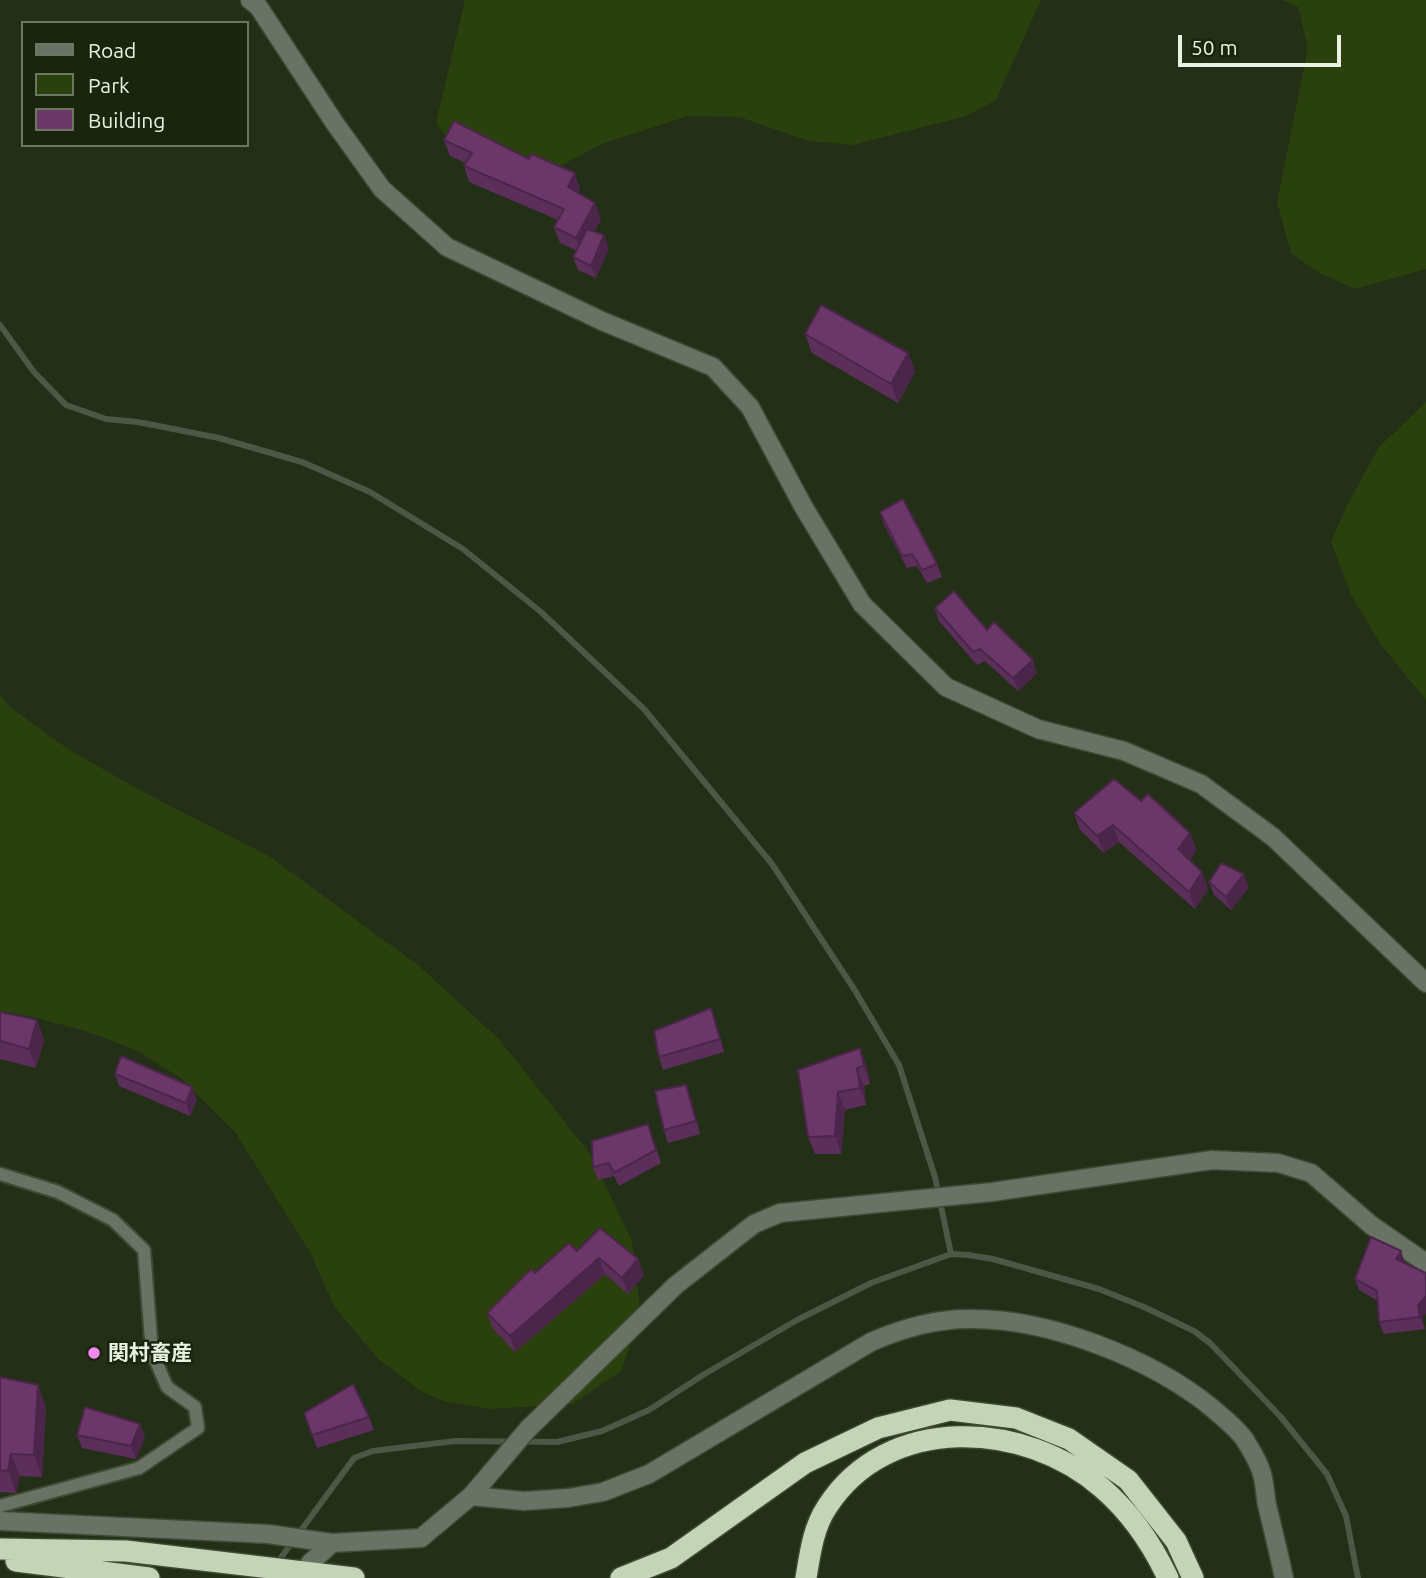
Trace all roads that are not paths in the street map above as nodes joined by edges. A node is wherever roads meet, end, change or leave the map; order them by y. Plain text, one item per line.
1 (250, 0) edge
2 (1426, 983) edge
3 (0, 1174) edge
4 (1426, 1263) edge
5 (471, 1496) junction
6 (0, 1506) edge
7 (0, 1521) edge
8 (332, 1543) junction
9 (0, 1549) edge
10 (0, 1559) edge
11 (310, 1563) dead end
12 (149, 1578) edge
13 (354, 1578) edge
14 (621, 1578) edge
15 (806, 1578) edge
16 (1168, 1578) edge
17 (1194, 1578) edge
18 (1284, 1578) edge

1 - 2 street
3 - 6 lane
4 - 5 street
5 - 8 street
5 - 18 street
7 - 8 street
8 - 11 street
9 - 13 highway
10 - 12 highway
14 - 17 highway
15 - 16 highway

